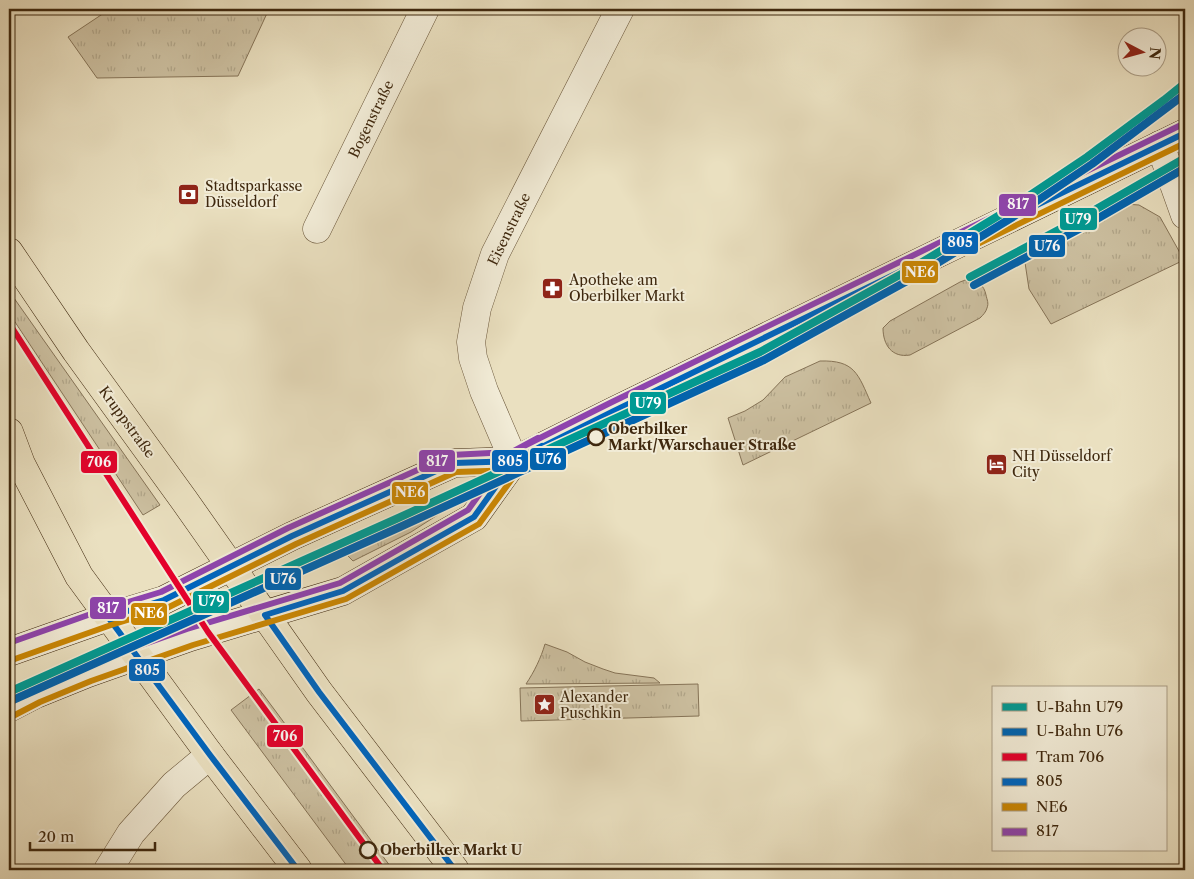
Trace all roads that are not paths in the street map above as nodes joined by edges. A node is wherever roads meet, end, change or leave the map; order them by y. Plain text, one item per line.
1 (425, 9) edge
2 (620, 9) edge
3 (1185, 134) edge
4 (1160, 145) junction
5 (1185, 216) edge
6 (317, 229) dead end
7 (9, 252) edge
8 (9, 432) edge
9 (514, 460) junction
10 (231, 566) junction
11 (265, 615) junction
12 (114, 626) junction
13 (9, 652) edge
14 (137, 656) junction
15 (9, 708) edge
16 (210, 755) junction
17 (108, 870) edge
18 (298, 870) edge
19 (455, 870) edge

1 - 6 main road, Bogenstraße
2 - 9 main road, Eisenstraße
3 - 4 main road
4 - 5 main road
4 - 9 main road
7 - 10 main road, Kruppstraße
8 - 12 main road
9 - 10 main road
9 - 11 main road
10 - 11 main road, Kruppstraße
10 - 12 main road
11 - 14 main road
11 - 19 main road, Kruppstraße
12 - 13 main road
12 - 14 main road
14 - 15 main road
14 - 16 main road
16 - 17 main road
16 - 18 main road

